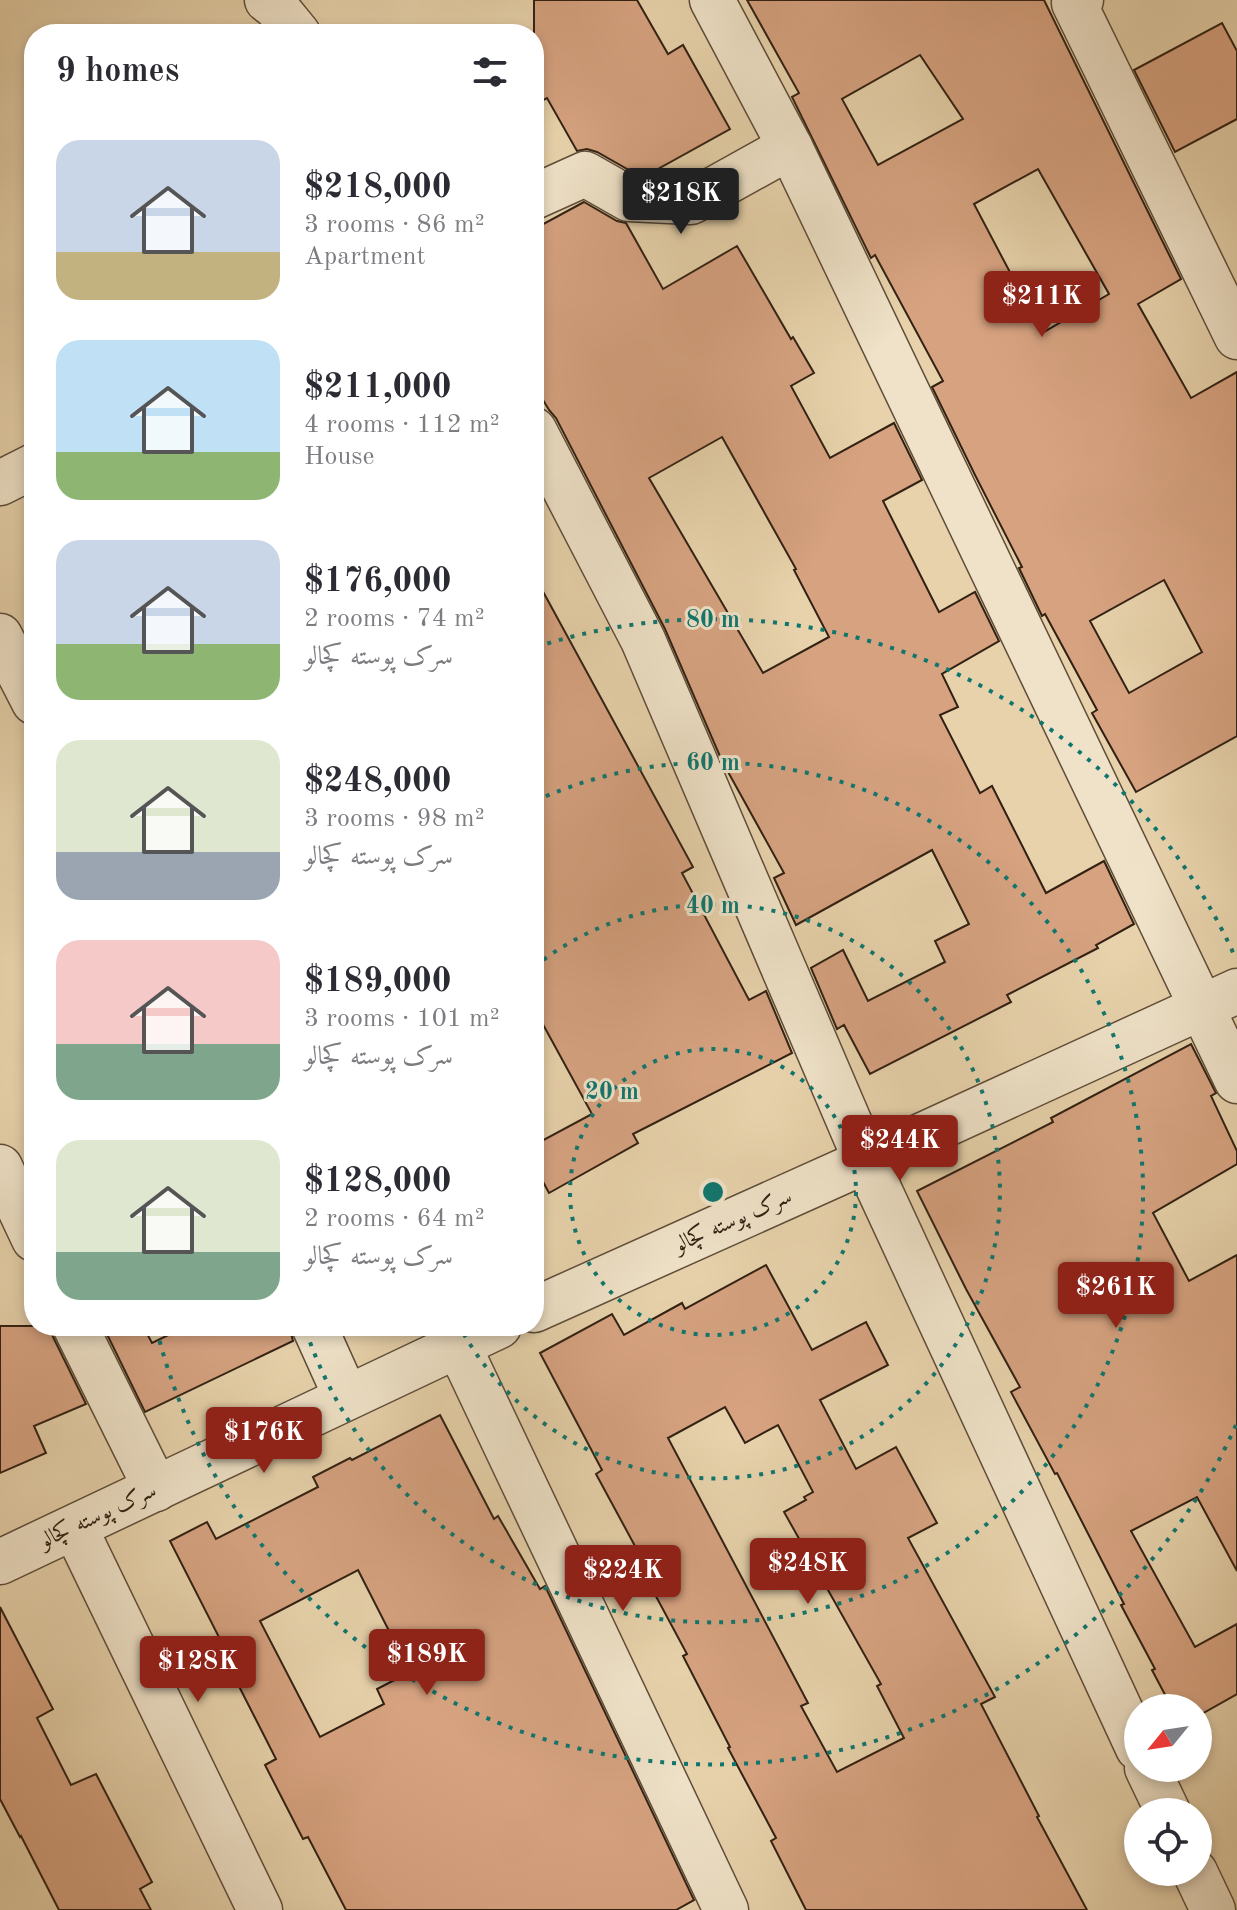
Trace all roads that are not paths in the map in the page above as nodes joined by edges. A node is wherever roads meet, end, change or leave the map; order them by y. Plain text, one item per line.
1 (267, 0) edge
2 (712, 0) edge
3 (1081, 0) edge
4 (290, 24) edge
5 (790, 147) junction
6 (544, 192) edge
7 (1237, 337) edge
8 (544, 449) edge
9 (24, 471) edge
10 (0, 483) edge
11 (0, 636) edge
12 (24, 683) edge
13 (1220, 1000) edge
14 (1237, 1081) edge
15 (866, 1161) junction
16 (0, 1167) edge
17 (24, 1218) edge
18 (544, 1306) edge
19 (80, 1336) edge
20 (319, 1336) edge
21 (477, 1336) edge
22 (458, 1345) junction
23 (346, 1397) junction
24 (156, 1489) junction
25 (75, 1528) junction
26 (0, 1562) edge
27 (1124, 1718) edge
28 (1202, 1886) edge
29 (260, 1910) edge
30 (726, 1910) edge
31 (1213, 1910) edge

1 - 4 street
2 - 5 street
3 - 7 street
5 - 6 street
5 - 13 street
8 - 15 street
9 - 10 street
11 - 12 street
13 - 14 street
13 - 15 street, سرک پوسته کچالو
15 - 18 street, سرک پوسته کچالو
15 - 27 street
16 - 17 street
19 - 24 street
20 - 23 street
21 - 22 street, سرک پوسته کچالو
22 - 23 street, سرک پوسته کچالو
22 - 30 street
23 - 24 street, سرک پوسته کچالو
24 - 25 street, سرک پوسته کچالو
25 - 26 street, سرک پوسته کچالو
25 - 29 street
28 - 31 street

